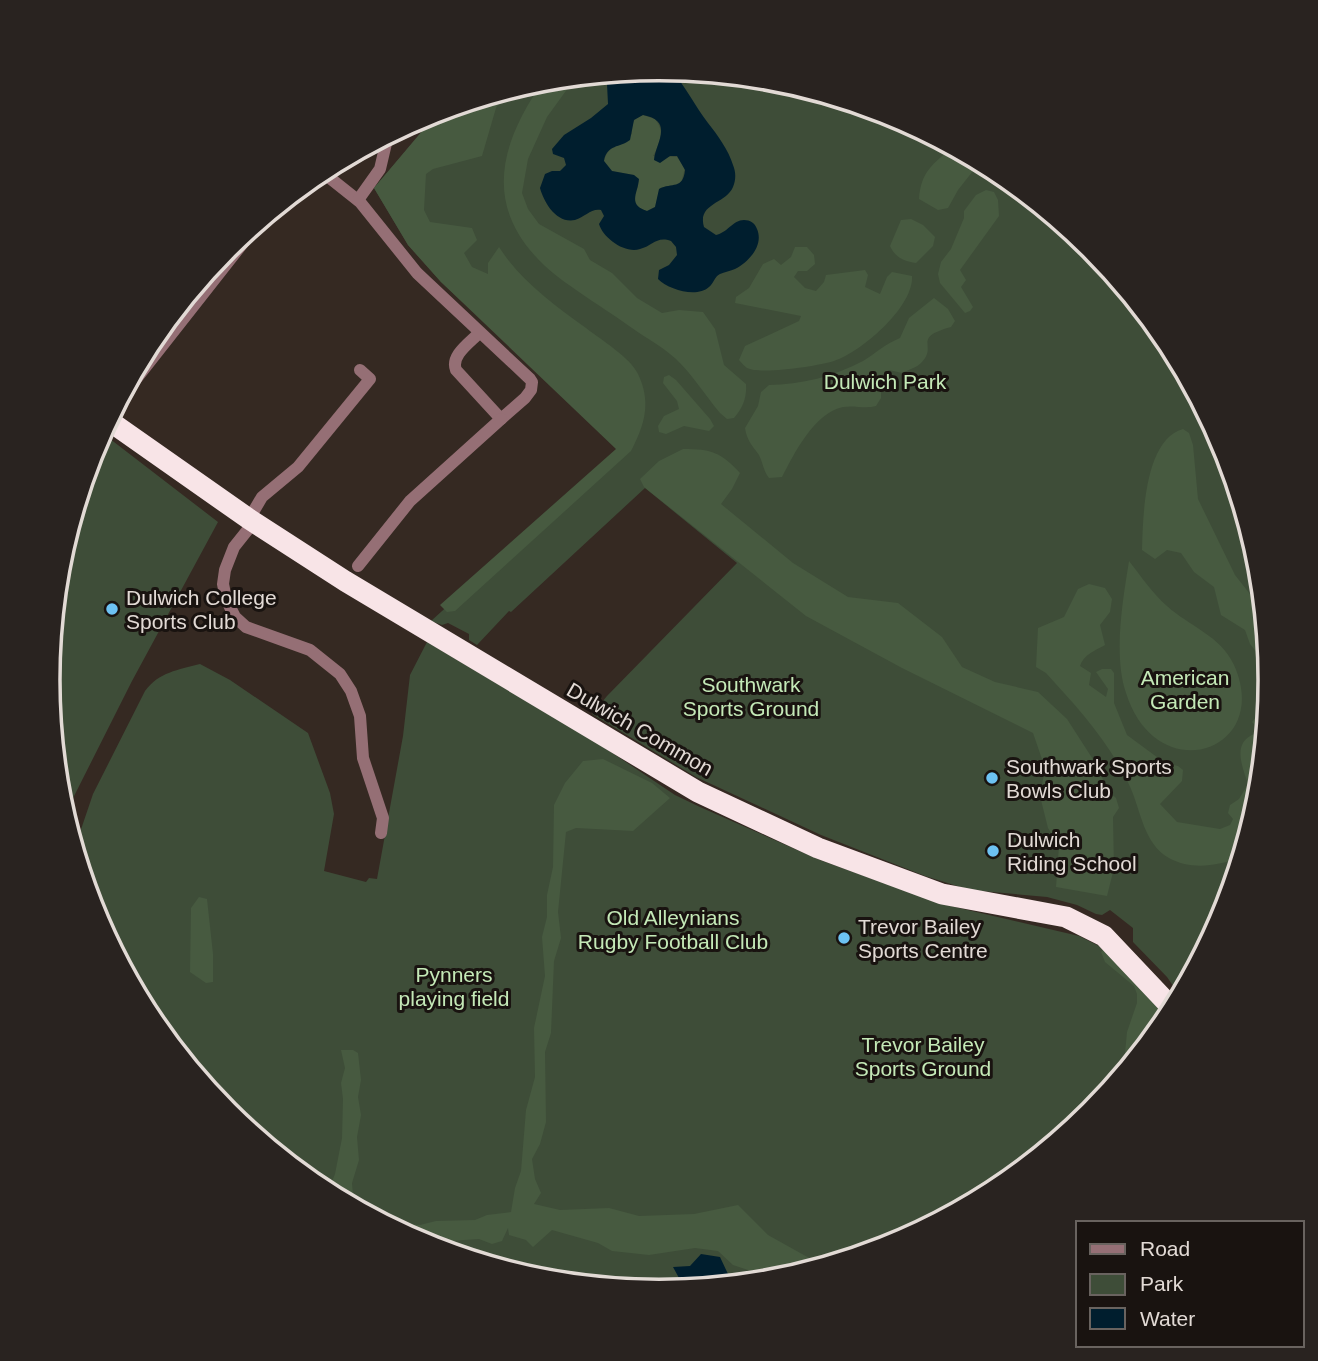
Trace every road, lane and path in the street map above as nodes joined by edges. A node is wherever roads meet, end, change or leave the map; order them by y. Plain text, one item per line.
1 (385, 148) edge
2 (331, 179) edge
3 (358, 200) junction
4 (218, 275) edge
5 (480, 332) junction
6 (163, 344) edge
7 (360, 370) dead end
8 (501, 419) junction
9 (116, 426) edge
10 (252, 520) junction
11 (358, 566) dead end
12 (381, 833) dead end
13 (1165, 1001) edge

1 - 3 street
2 - 3 street
3 - 5 street
4 - 6 street
5 - 8 street
5 - 8 street
7 - 10 street
8 - 11 street
9 - 10 highway, Dulwich Common
10 - 12 street
10 - 13 highway, Dulwich Common

